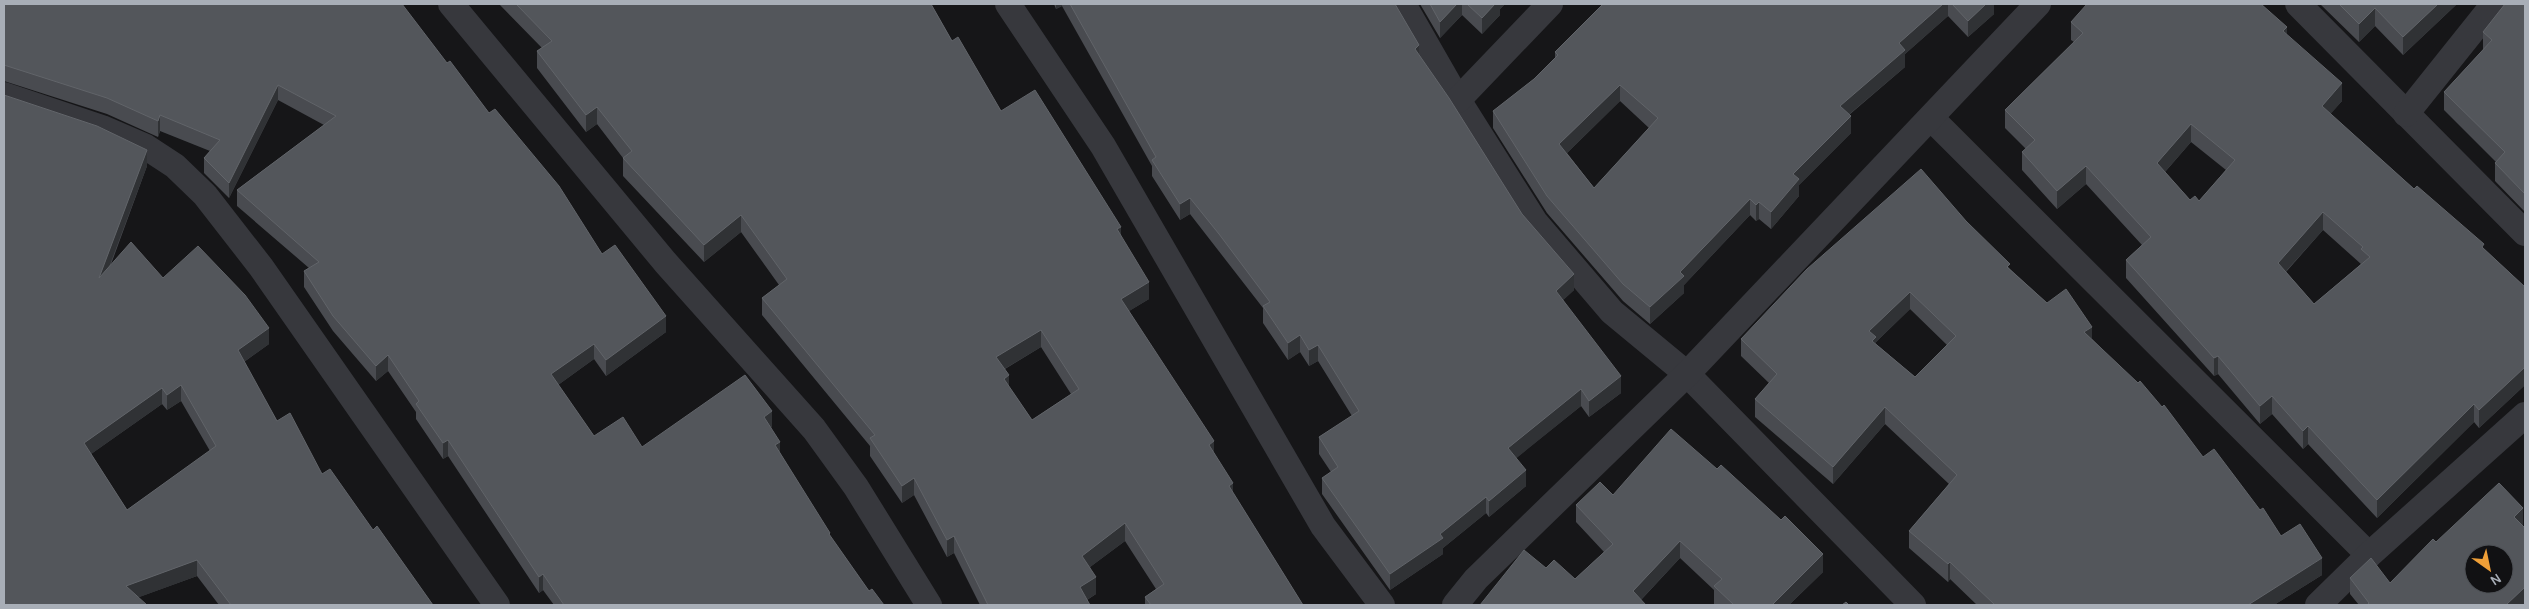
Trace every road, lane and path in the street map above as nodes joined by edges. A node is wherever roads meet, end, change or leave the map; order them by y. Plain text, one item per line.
1 (451, 4) edge
2 (1008, 4) edge
3 (1403, 4) edge
4 (1550, 4) edge
5 (2038, 4) edge
6 (2298, 4) edge
7 (2494, 4) edge
8 (4, 95) edge
9 (1458, 100) junction
10 (2406, 114) junction
11 (1931, 118) junction
12 (2525, 233) edge
13 (1687, 374) junction
14 (2525, 415) edge
15 (2369, 555) junction
16 (497, 605) edge
17 (928, 605) edge
18 (1382, 605) edge
19 (1455, 605) edge
20 (1913, 605) edge
21 (2318, 605) edge

1 - 17 street
2 - 18 street
3 - 9 street
4 - 9 street
5 - 11 street
6 - 10 street
7 - 10 street
8 - 16 street
9 - 13 street
10 - 12 street
11 - 13 street
11 - 15 street
13 - 19 street
13 - 20 street
14 - 15 street
15 - 21 street

